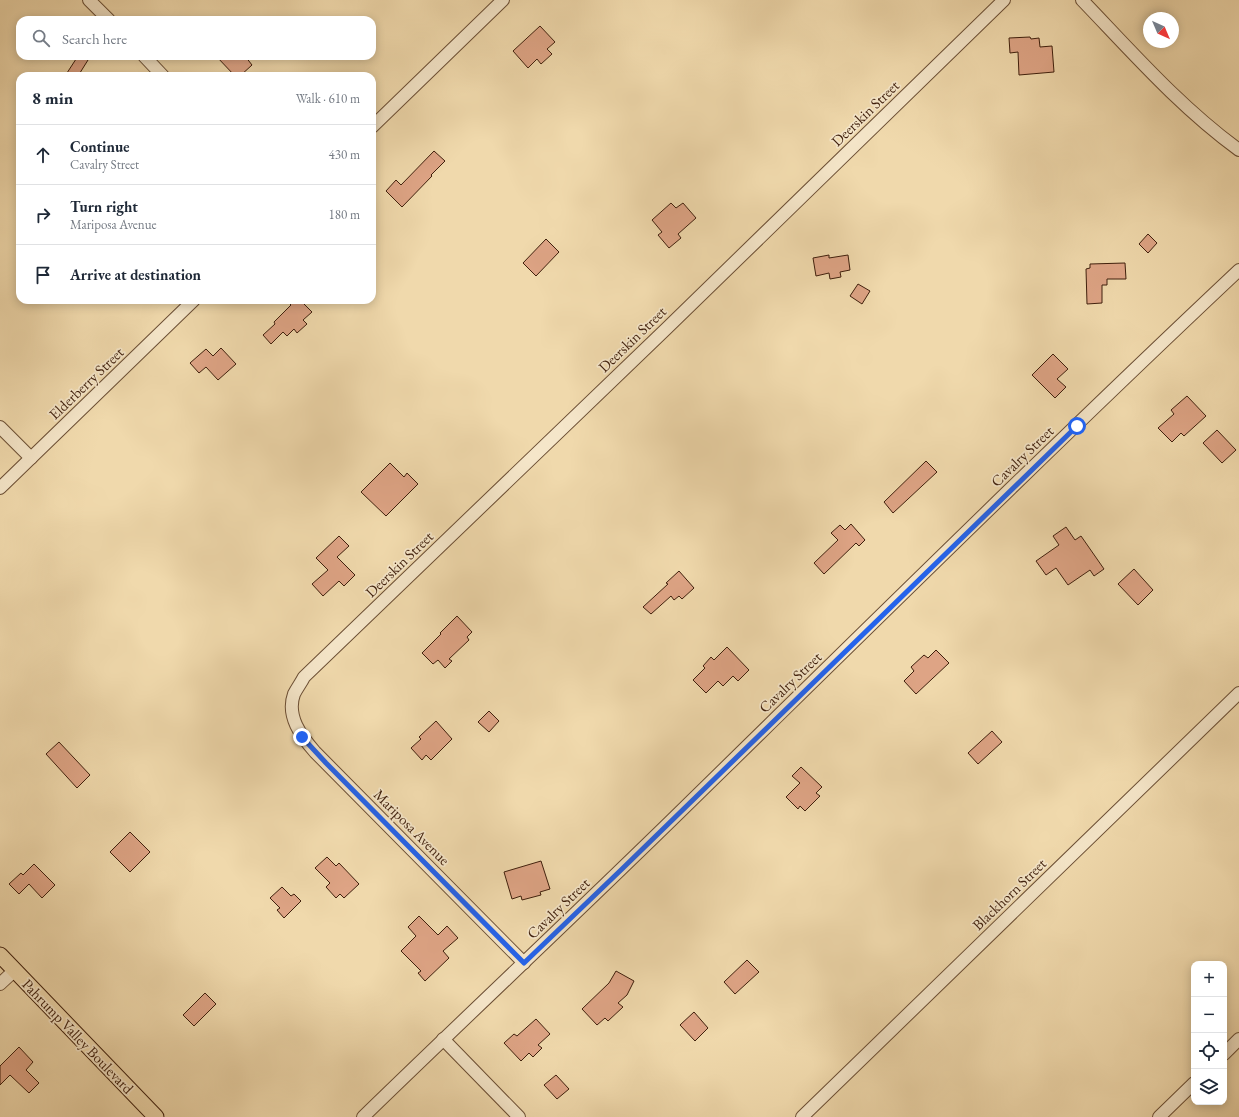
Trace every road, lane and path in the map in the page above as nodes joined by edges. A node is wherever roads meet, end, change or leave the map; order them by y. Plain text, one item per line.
1 (89, 0) edge
2 (503, 0) edge
3 (1004, 0) edge
4 (1082, 0) edge
5 (105, 16) edge
6 (148, 60) edge
7 (159, 72) edge
8 (376, 123) edge
9 (1239, 150) edge
10 (1239, 270) edge
11 (190, 304) edge
12 (0, 427) edge
13 (31, 458) junction
14 (0, 488) edge
15 (1239, 694) edge
16 (292, 706) joint
17 (0, 955) edge
18 (524, 963) junction
19 (15, 970) junction
20 (0, 984) edge
21 (443, 1039) junction
22 (1239, 1039) edge
23 (1227, 1051) edge
24 (1191, 1086) edge
25 (156, 1117) edge
26 (364, 1117) edge
27 (519, 1117) edge
28 (802, 1117) edge
29 (1159, 1117) edge

1 - 5 street
2 - 8 street
3 - 16 street, Deerskin Street
4 - 9 street
6 - 7 street
10 - 18 street, Cavalry Street
11 - 13 street, Elderberry Street
12 - 13 street
13 - 14 street, Elderberry Street
15 - 28 street, Blackhorn Street
16 - 18 street, Mariposa Avenue
17 - 19 main road, Pahrump Valley Boulevard
18 - 21 street, Cavalry Street
19 - 20 street
19 - 25 main road, Pahrump Valley Boulevard
21 - 26 street, Cavalry Street
21 - 27 street
22 - 23 street
24 - 29 street

